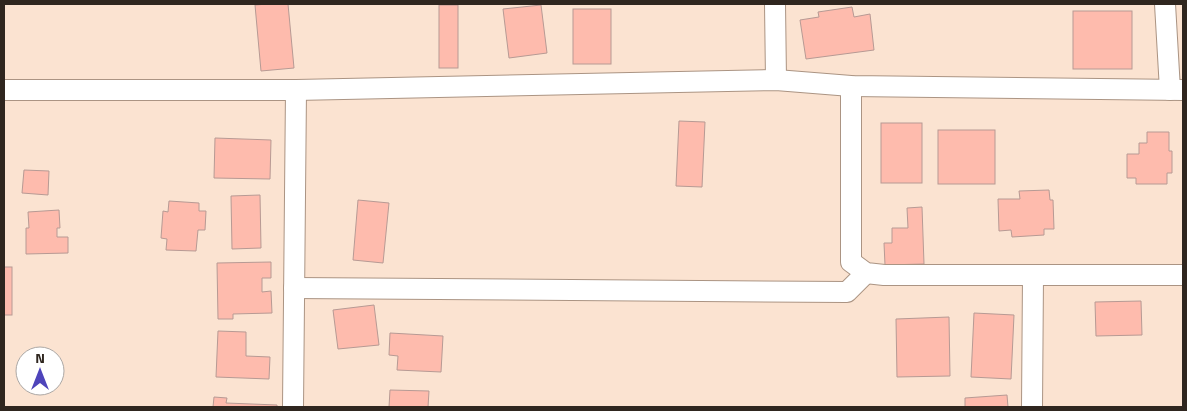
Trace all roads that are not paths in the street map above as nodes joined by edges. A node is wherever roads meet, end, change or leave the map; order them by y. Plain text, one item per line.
1 (775, 4) edge
2 (1165, 4) edge
3 (776, 80) junction
4 (851, 86) junction
5 (4, 90) edge
6 (296, 90) junction
7 (1177, 90) edge
8 (866, 273) junction
9 (1183, 275) edge
10 (1034, 276) junction
11 (294, 288) junction
12 (294, 407) edge
13 (1032, 407) edge

1 - 3 street
2 - 7 street
3 - 4 street
3 - 6 street
4 - 7 street
4 - 8 street
5 - 6 street
6 - 11 street
8 - 10 street
8 - 11 street
9 - 10 street
10 - 13 street
11 - 12 street

